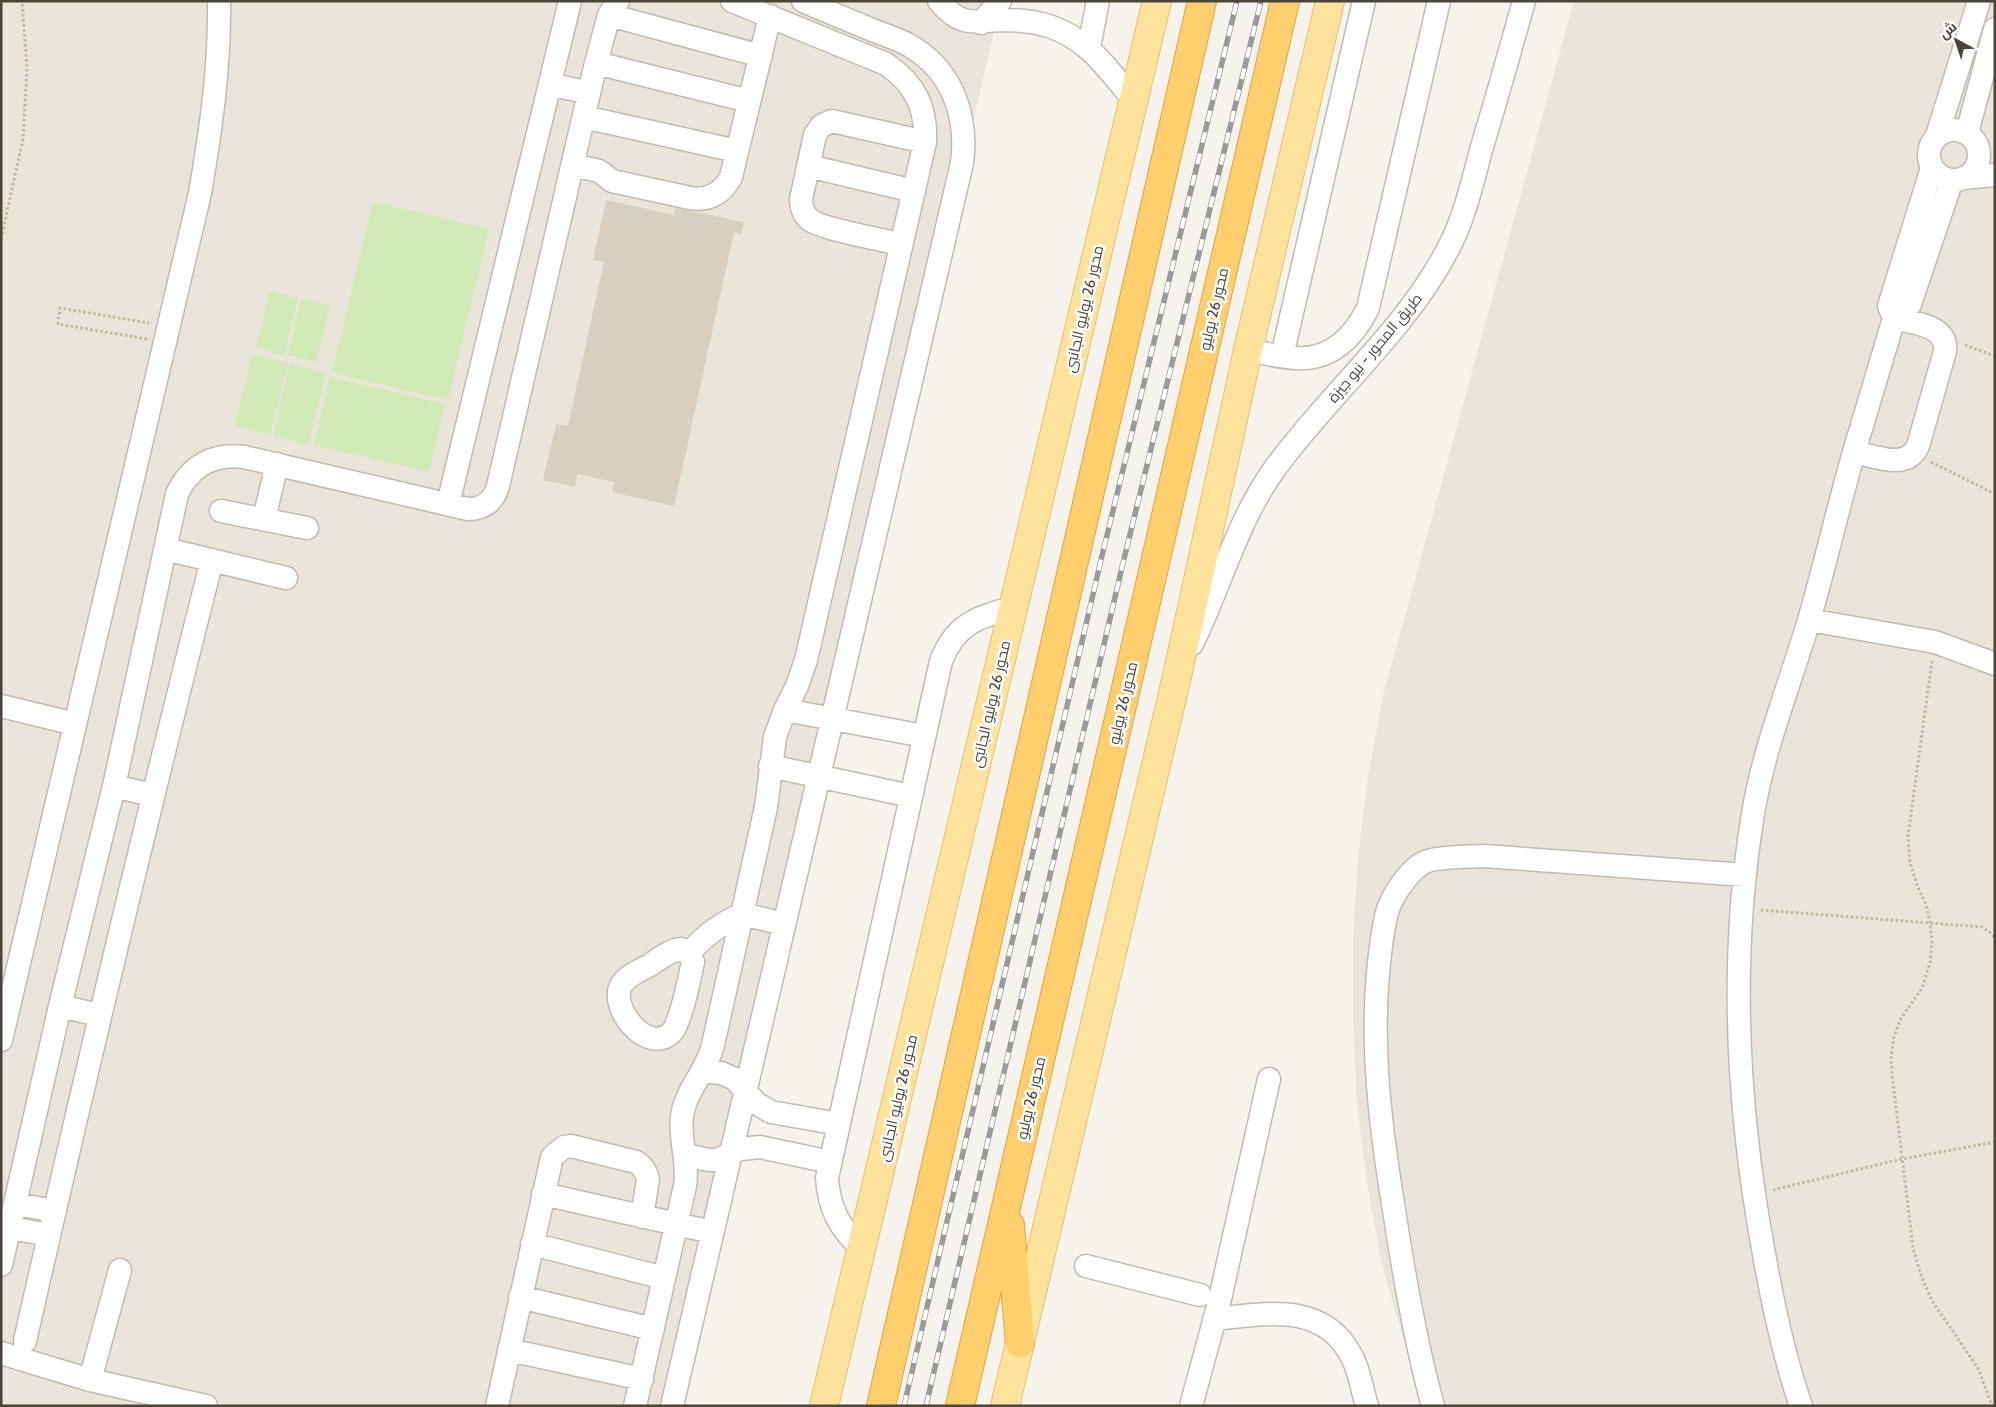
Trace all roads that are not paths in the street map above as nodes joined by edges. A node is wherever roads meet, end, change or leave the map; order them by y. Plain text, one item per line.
1 (219, 1) edge
2 (570, 1) edge
3 (732, 1) edge
4 (803, 1) edge
5 (1000, 1) edge
6 (1098, 1) edge
7 (1157, 1) edge
8 (1202, 1) edge
9 (1330, 1) edge
10 (1364, 1) edge
11 (1439, 1) edge
12 (1524, 1) edge
13 (1979, 1) edge
14 (1283, 3) edge
15 (943, 4) edge
16 (614, 8) edge
17 (770, 16) junction
18 (981, 23) junction
19 (1995, 29) edge
20 (1089, 47) junction
21 (760, 56) junction
22 (596, 63) junction
23 (550, 84) junction
24 (589, 93) junction
25 (1134, 100) junction
26 (749, 101) junction
27 (584, 117) junction
28 (1937, 136) junction
29 (1970, 136) junction
30 (925, 142) junction
31 (1995, 150) edge
32 (737, 151) junction
33 (808, 166) junction
34 (1932, 168) junction
35 (571, 173) junction
36 (1995, 174) edge
37 (1957, 179) junction
38 (914, 191) junction
39 (901, 244) junction
40 (1894, 318) junction
41 (1248, 350) junction
42 (1282, 356) junction
43 (1854, 452) junction
44 (277, 464) junction
45 (448, 504) junction
46 (221, 511) dead end
47 (264, 519) junction
48 (307, 528) dead end
49 (165, 549) junction
50 (212, 560) junction
51 (286, 578) dead end
52 (1014, 607) junction
53 (1809, 620) junction
54 (1995, 664) edge
55 (1178, 672) junction
56 (1, 706) edge
57 (785, 710) junction
58 (832, 719) junction
59 (76, 724) junction
60 (924, 736) junction
61 (770, 766) junction
62 (818, 776) junction
63 (114, 786) junction
64 (152, 795) junction
65 (911, 796) junction
66 (1745, 875) junction
67 (743, 914) junction
68 (784, 924) junction
69 (690, 953) dead end
70 (60, 1006) junction
71 (99, 1015) junction
72 (1, 1040) edge
73 (702, 1071) junction
74 (1269, 1079) dead end
75 (745, 1089) junction
76 (839, 1124) junction
77 (731, 1153) junction
78 (686, 1155) junction
79 (830, 1162) junction
80 (543, 1194) junction
81 (1008, 1200) junction
82 (15, 1204) junction
83 (54, 1211) junction
84 (642, 1217) junction
85 (677, 1225) junction
86 (10, 1228) junction
87 (712, 1232) junction
88 (49, 1234) junction
89 (532, 1244) junction
90 (862, 1248) junction
91 (1, 1265) edge
92 (1086, 1266) dead end
93 (120, 1270) dead end
94 (666, 1270) junction
95 (703, 1271) junction
96 (1200, 1294) dead end
97 (520, 1298) junction
98 (1214, 1319) junction
99 (653, 1329) junction
100 (25, 1341) dead end
101 (1020, 1343) junction
102 (509, 1350) junction
103 (1, 1353) edge
104 (642, 1379) junction
105 (90, 1380) junction
106 (501, 1405) edge
107 (206, 1406) edge
108 (635, 1406) edge
109 (672, 1406) edge
110 (824, 1406) edge
111 (881, 1406) edge
112 (960, 1406) edge
113 (1005, 1406) edge
114 (1191, 1406) edge
115 (1367, 1406) edge
116 (1433, 1406) edge
117 (1801, 1406) edge

1 - 59 street
2 - 23 street
3 - 17 street
4 - 58 street
5 - 18 street
6 - 20 street
7 - 25 main road, محور 26 يوليو الجانبى
8 - 111 highway
9 - 41 main road
10 - 42 street
11 - 42 street
12 - 55 street, طريق المحور - نيو جيزة
13 - 28 street
14 - 81 highway, محور 26 يوليو
15 - 18 street
16 - 21 street
16 - 22 street
17 - 21 street
17 - 30 street
18 - 20 street
19 - 29 street
20 - 25 street
21 - 26 street
22 - 24 street
22 - 26 street
23 - 24 street
23 - 45 street
24 - 27 street
25 - 52 main road, محور 26 يوليو الجانبى
26 - 32 street
27 - 32 street
27 - 35 street
28 - 29 street
28 - 34 street
29 - 31 street
29 - 37 street
30 - 33 street
30 - 38 street
32 - 35 street
33 - 38 street
33 - 39 street
34 - 37 street
34 - 40 street
35 - 45 street
36 - 37 street
37 - 40 street
38 - 39 street
39 - 57 street
40 - 43 street
40 - 43 street
41 - 42 street
41 - 55 main road
43 - 53 street
44 - 45 street
44 - 47 street
44 - 49 street
46 - 47 street
47 - 48 street
49 - 50 street
49 - 63 street
50 - 51 street
50 - 64 street
52 - 60 street
52 - 90 main road, محور 26 يوليو الجانبى
53 - 54 street
53 - 66 street
55 - 101 main road
56 - 59 street
57 - 58 street
57 - 61 street
58 - 60 street
58 - 62 street
59 - 72 street
60 - 65 street
61 - 62 street
61 - 67 street
62 - 65 street
62 - 68 street
63 - 64 street
63 - 70 street
64 - 71 street
65 - 76 street
66 - 116 street
66 - 117 street
67 - 68 street
67 - 69 street
67 - 73 street
68 - 75 street
70 - 71 street
70 - 82 street
71 - 83 street
73 - 75 street
73 - 78 street
74 - 98 street
75 - 76 street
75 - 77 street
76 - 79 street
77 - 78 street
77 - 79 street
77 - 87 street
78 - 85 street
79 - 90 street
80 - 84 street
80 - 84 street
80 - 89 street
81 - 101 highway
81 - 112 highway, محور 26 يوليو
82 - 83 street
82 - 86 street
83 - 88 street
84 - 85 street
85 - 87 street
85 - 94 street
86 - 88 street
86 - 91 street
87 - 95 street
88 - 100 street
89 - 94 street
89 - 97 street
90 - 110 main road, محور 26 يوليو الجانبى
92 - 96 street
93 - 105 street
94 - 95 street
94 - 99 street
95 - 109 street
97 - 99 street
97 - 102 street
98 - 114 street
98 - 115 street
99 - 104 street
101 - 113 main road
102 - 104 street
102 - 106 street
103 - 105 street
104 - 108 street
105 - 107 street

